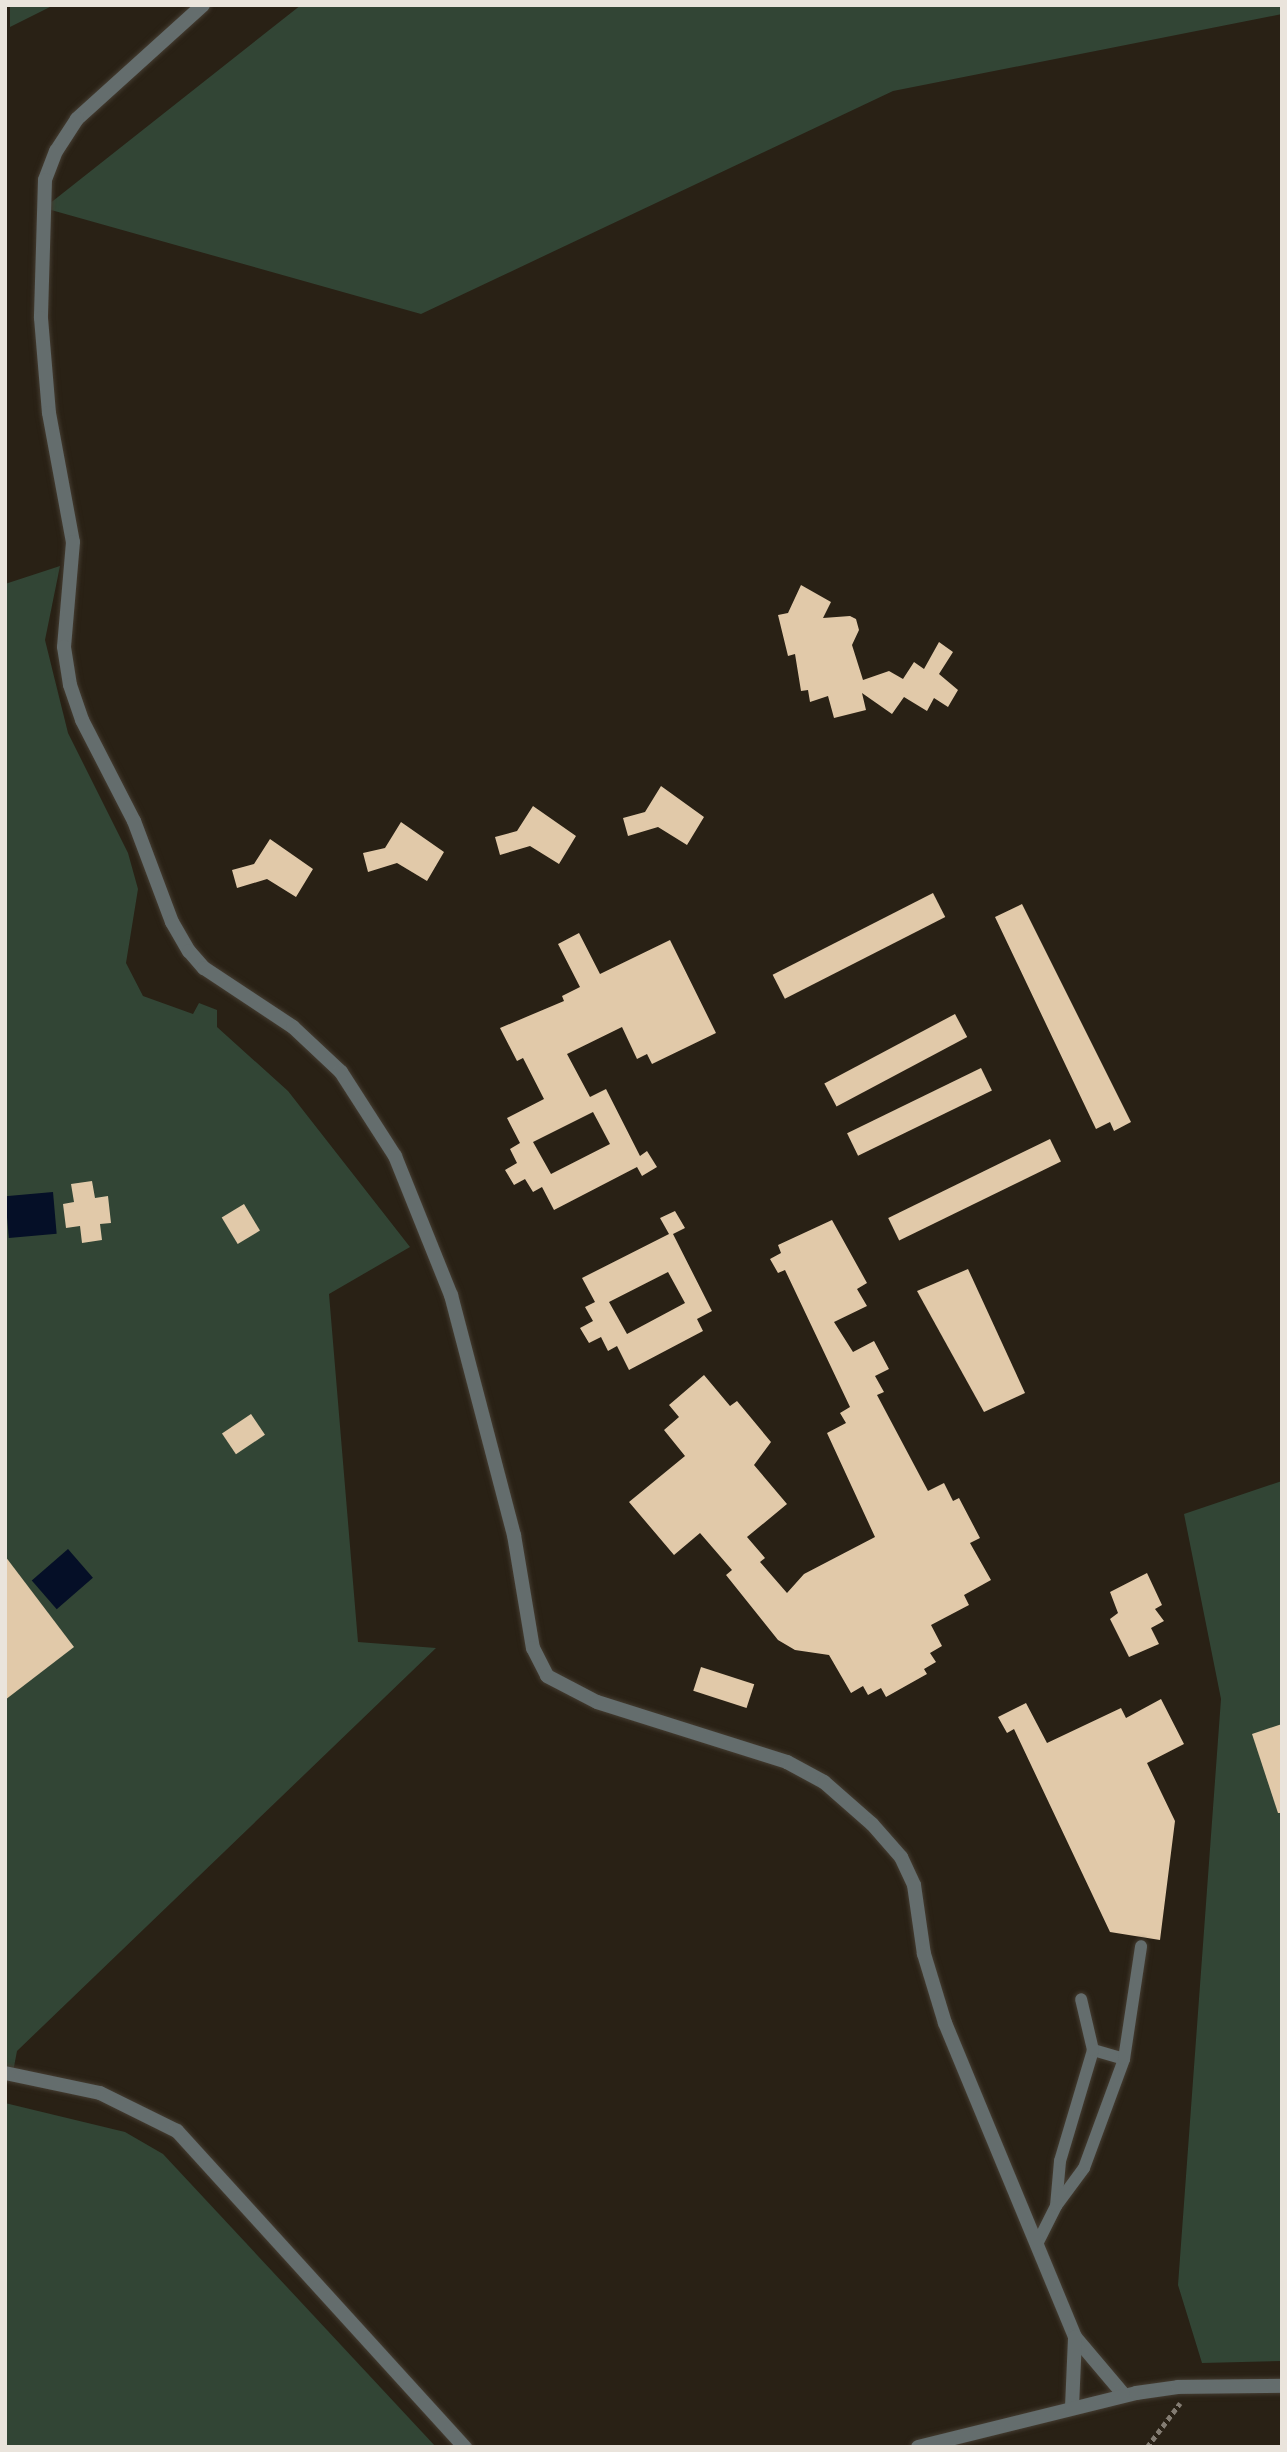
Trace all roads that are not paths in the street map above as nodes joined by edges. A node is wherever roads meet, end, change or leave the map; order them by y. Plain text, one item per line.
1 (203, 5) edge
2 (1142, 1946) dead end
3 (1081, 1999) dead end
4 (1093, 2050) junction
5 (1125, 2059) junction
6 (5, 2073) edge
7 (1056, 2206) junction
8 (1037, 2244) junction
9 (1075, 2337) junction
10 (1282, 2386) edge
11 (1124, 2395) junction
12 (1072, 2407) junction
13 (465, 2447) edge
14 (918, 2447) edge

1 - 8 street
2 - 5 lane
3 - 4 lane
4 - 5 lane
4 - 7 lane
5 - 7 lane
6 - 13 street
7 - 8 lane
8 - 9 street
9 - 11 street
9 - 12 street
10 - 11 street
11 - 12 street
12 - 14 street

